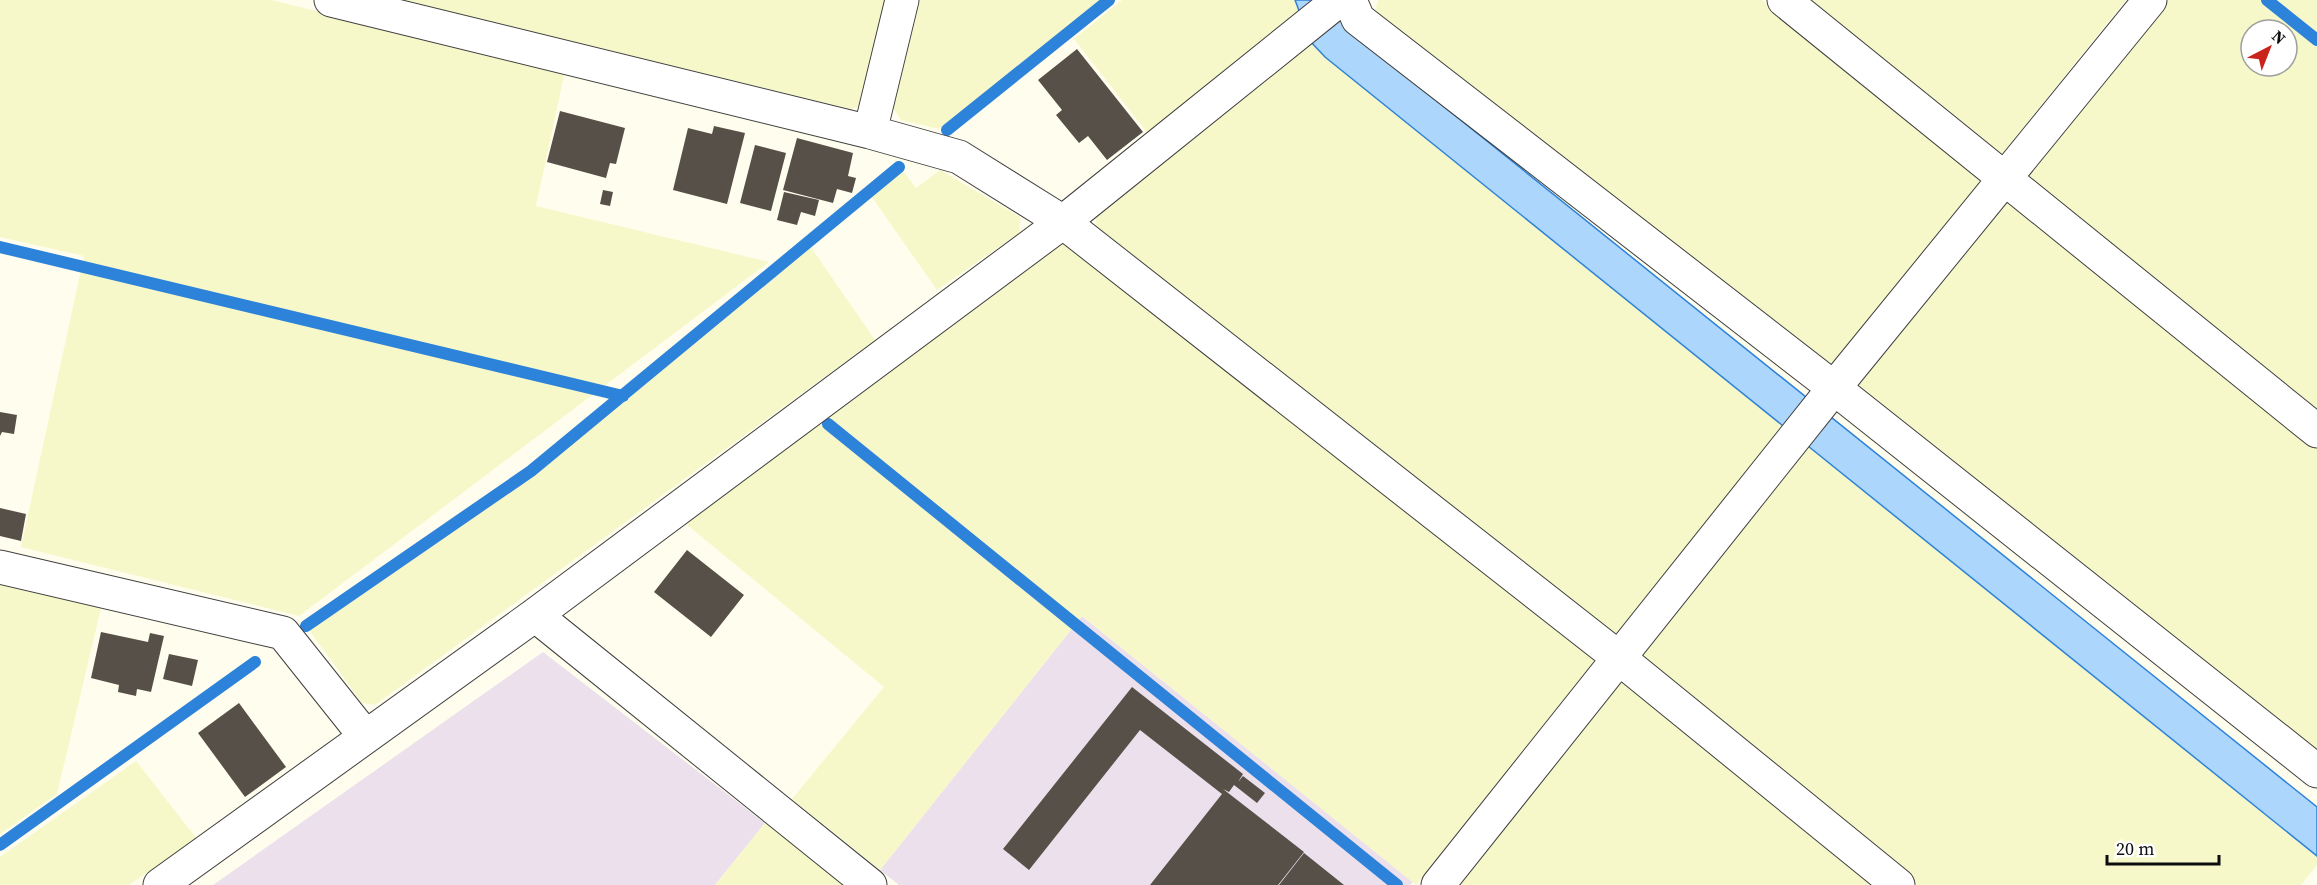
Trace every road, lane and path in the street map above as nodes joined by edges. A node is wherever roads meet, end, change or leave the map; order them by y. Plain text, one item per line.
1 (330, 0) edge
2 (902, 0) edge
3 (1339, 0) edge
4 (1350, 0) edge
5 (1784, 0) edge
6 (2150, 0) edge
7 (870, 132) junction
8 (2005, 180) junction
9 (1063, 222) junction
10 (1834, 388) junction
11 (2317, 431) edge
12 (0, 567) edge
13 (535, 615) junction
14 (1618, 658) junction
15 (365, 736) junction
16 (2317, 771) edge
17 (160, 885) edge
18 (870, 885) edge
19 (1438, 885) edge
20 (1898, 885) edge

1 - 7 street
2 - 7 street
3 - 9 street
4 - 10 street
5 - 8 street
6 - 8 street
7 - 9 street
8 - 10 street
8 - 11 street
9 - 13 street
9 - 14 street
10 - 14 street
10 - 16 street
12 - 15 street
13 - 15 street
13 - 18 street
14 - 19 street
14 - 20 street
15 - 17 street

